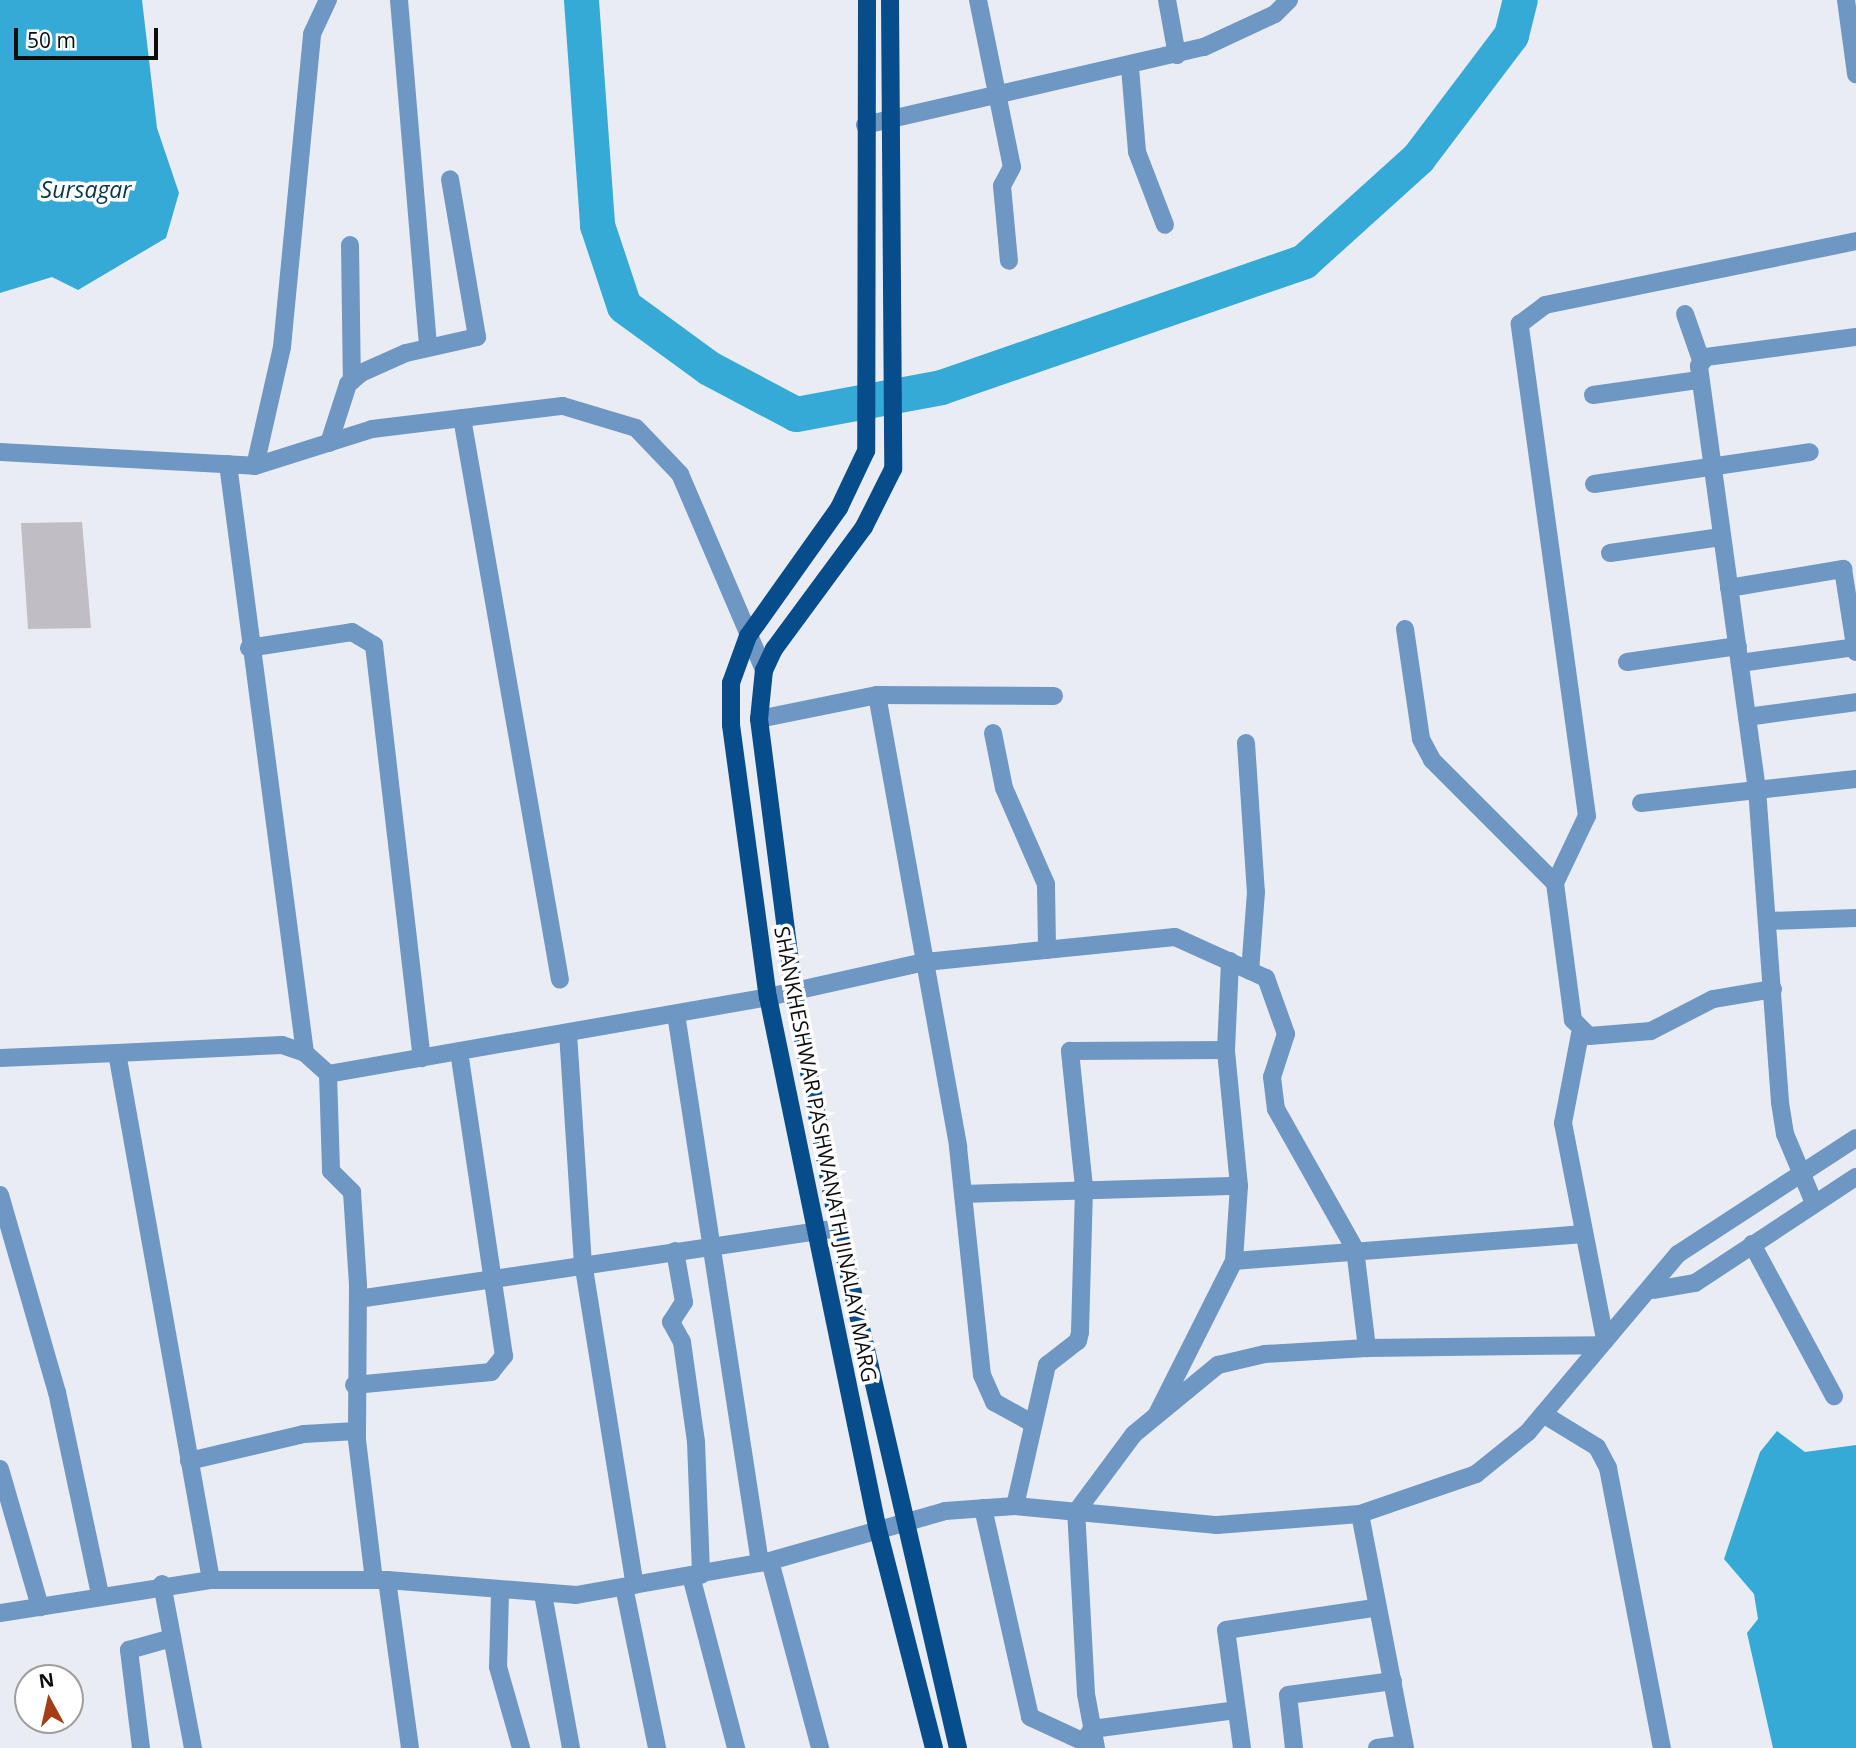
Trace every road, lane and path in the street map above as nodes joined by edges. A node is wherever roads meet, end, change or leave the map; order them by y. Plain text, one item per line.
1 (328, 0) edge
2 (399, 0) edge
3 (867, 0) edge
4 (890, 0) edge
5 (978, 0) edge
6 (1167, 0) edge
7 (1289, 0) edge
8 (1850, 11) edge
9 (1177, 55) junction
10 (1130, 68) junction
11 (1856, 74) edge
12 (996, 91) junction
13 (888, 119) junction
14 (865, 125) junction
15 (450, 179) dead end
16 (1165, 225) dead end
17 (1856, 241) edge
18 (350, 246) dead end
19 (1009, 261) dead end
20 (1685, 314) dead end
21 (1856, 337) edge
22 (428, 346) junction
23 (1701, 360) junction
24 (1699, 380) junction
25 (352, 381) junction
26 (1593, 395) dead end
27 (462, 418) junction
28 (329, 443) junction
29 (0, 452) edge
30 (1810, 452) dead end
31 (228, 464) junction
32 (255, 466) junction
33 (1712, 466) junction
34 (1594, 484) dead end
35 (1721, 537) junction
36 (1610, 552) dead end
37 (1729, 588) junction
38 (1405, 629) dead end
39 (748, 636) junction
40 (249, 648) junction
41 (1855, 649) edge
42 (1739, 655) junction
43 (1627, 662) dead end
44 (764, 670) junction
45 (877, 695) junction
46 (1054, 696) dead end
47 (1856, 702) edge
48 (1748, 717) junction
49 (759, 719) junction
50 (993, 733) dead end
51 (1245, 743) dead end
52 (1856, 779) edge
53 (1757, 790) junction
54 (1641, 803) dead end
55 (1555, 883) junction
56 (1856, 918) edge
57 (1768, 921) junction
58 (1047, 950) junction
59 (1230, 961) junction
60 (925, 962) junction
61 (1250, 971) junction
62 (559, 980) dead end
63 (1773, 989) junction
64 (794, 992) junction
65 (768, 997) junction
66 (676, 1014) junction
67 (568, 1033) junction
68 (1580, 1034) junction
69 (1226, 1050) junction
70 (459, 1051) junction
71 (117, 1053) junction
72 (305, 1053) junction
73 (0, 1058) edge
74 (422, 1058) junction
75 (328, 1074) junction
76 (1856, 1138) edge
77 (1800, 1174) junction
78 (1856, 1177) edge
79 (1239, 1186) junction
80 (1084, 1187) junction
81 (963, 1194) junction
82 (0, 1195) edge
83 (1814, 1203) junction
84 (838, 1228) junction
85 (815, 1233) junction
86 (1584, 1234) junction
87 (1752, 1244) junction
88 (714, 1247) junction
89 (1355, 1249) junction
90 (675, 1251) junction
91 (1234, 1261) junction
92 (583, 1262) junction
93 (491, 1276) junction
94 (1654, 1290) junction
95 (358, 1299) junction
96 (1602, 1343) junction
97 (1367, 1348) junction
98 (354, 1385) junction
99 (1834, 1396) dead end
100 (1543, 1414) junction
101 (1156, 1418) junction
102 (1032, 1423) junction
103 (356, 1431) junction
104 (189, 1461) junction
105 (0, 1469) edge
106 (1015, 1506) junction
107 (983, 1508) junction
108 (1076, 1512) junction
109 (1360, 1514) junction
110 (902, 1522) junction
111 (877, 1526) junction
112 (765, 1562) junction
113 (696, 1576) junction
114 (211, 1580) junction
115 (381, 1580) junction
116 (162, 1584) junction
117 (630, 1586) junction
118 (500, 1593) junction
119 (543, 1594) junction
120 (100, 1595) junction
121 (40, 1607) junction
122 (1374, 1608) junction
123 (0, 1613) edge
124 (172, 1638) junction
125 (1394, 1681) junction
126 (1236, 1710) junction
127 (1088, 1742) edge
128 (1404, 1746) edge
129 (141, 1748) edge
130 (194, 1748) edge
131 (410, 1748) edge
132 (522, 1748) edge
133 (571, 1748) edge
134 (657, 1748) edge
135 (736, 1748) edge
136 (820, 1748) edge
137 (934, 1748) edge
138 (958, 1748) edge
139 (1242, 1748) edge
140 (1294, 1748) edge
141 (1377, 1748) edge
142 (1662, 1748) edge

1 - 32 street
2 - 22 street
3 - 14 main road, SHANKHESHWAR PASHWANATH JINALAY MARG
4 - 13 main road
5 - 12 street
6 - 9 street
7 - 9 street
8 - 11 street
9 - 10 street
10 - 12 street
10 - 16 street
12 - 13 street
12 - 19 street
13 - 14 street
13 - 44 main road
14 - 39 main road, SHANKHESHWAR PASHWANATH JINALAY MARG
15 - 22 street
17 - 55 street
18 - 25 street
20 - 23 street
21 - 23 street
22 - 25 street
23 - 24 street
24 - 26 street
24 - 33 street
25 - 28 street
27 - 28 street
27 - 39 street
27 - 62 street
28 - 32 street
29 - 31 street
30 - 33 street
31 - 32 street
31 - 40 street
33 - 34 street
33 - 35 street
35 - 36 street
35 - 37 street
37 - 41 street
37 - 42 street
38 - 55 street
39 - 44 street
39 - 65 main road, SHANKHESHWAR PASHWANATH JINALAY MARG
40 - 72 street
40 - 74 street
41 - 42 street
42 - 43 street
42 - 48 street
44 - 49 main road
45 - 46 street
45 - 49 street
45 - 60 street
47 - 48 street
48 - 53 street
49 - 64 main road
50 - 58 street
51 - 61 street
52 - 53 street
53 - 54 street
53 - 57 street
55 - 68 street
56 - 57 street
57 - 63 street
58 - 59 street
58 - 60 street
59 - 61 street
59 - 69 street
60 - 64 street
60 - 81 street
61 - 89 street
63 - 68 street
63 - 77 street
64 - 65 street
64 - 84 main road
65 - 66 street
65 - 85 main road, SHANKHESHWAR PASHWANATH JINALAY MARG
66 - 67 street
66 - 88 street
67 - 70 street
67 - 92 street
68 - 86 street
69 - 79 street
69 - 80 street
70 - 74 street
70 - 93 street
71 - 72 street
71 - 73 street
71 - 104 street
72 - 75 street
74 - 75 street
75 - 95 street
76 - 77 street
77 - 83 street
77 - 94 street
78 - 83 street
79 - 80 street
79 - 91 street
80 - 81 street
80 - 102 street
81 - 102 street
82 - 120 street
83 - 87 street
84 - 85 street
84 - 110 main road
85 - 88 street
85 - 111 main road, SHANKHESHWAR PASHWANATH JINALAY MARG
86 - 89 street
86 - 96 street
87 - 94 street
87 - 99 street
88 - 90 street
88 - 112 street
89 - 91 street
89 - 97 street
90 - 92 street
90 - 113 street
91 - 101 street
92 - 93 street
92 - 117 street
93 - 95 street
93 - 98 street
94 - 96 street
95 - 98 street
96 - 97 street
96 - 100 street
97 - 101 street
98 - 103 street
100 - 109 street
100 - 142 street
101 - 108 street
102 - 106 street
103 - 104 street
103 - 115 street
104 - 114 street
105 - 121 street
106 - 107 street
106 - 108 street
107 - 110 street
107 - 127 street
108 - 109 street
108 - 127 street
109 - 122 street
110 - 111 street
110 - 138 main road
111 - 112 street
111 - 137 main road, SHANKHESHWAR PASHWANATH JINALAY MARG
112 - 113 street
112 - 136 street
113 - 117 street
113 - 135 street
114 - 115 street
114 - 116 street
115 - 118 street
115 - 131 street
116 - 120 street
116 - 124 street
117 - 119 street
117 - 134 street
118 - 119 street
118 - 132 street
119 - 133 street
120 - 121 street
121 - 123 street
122 - 125 street
122 - 126 street
124 - 129 street
124 - 130 street
125 - 128 street
125 - 140 street
126 - 127 street
126 - 139 street
128 - 141 street

